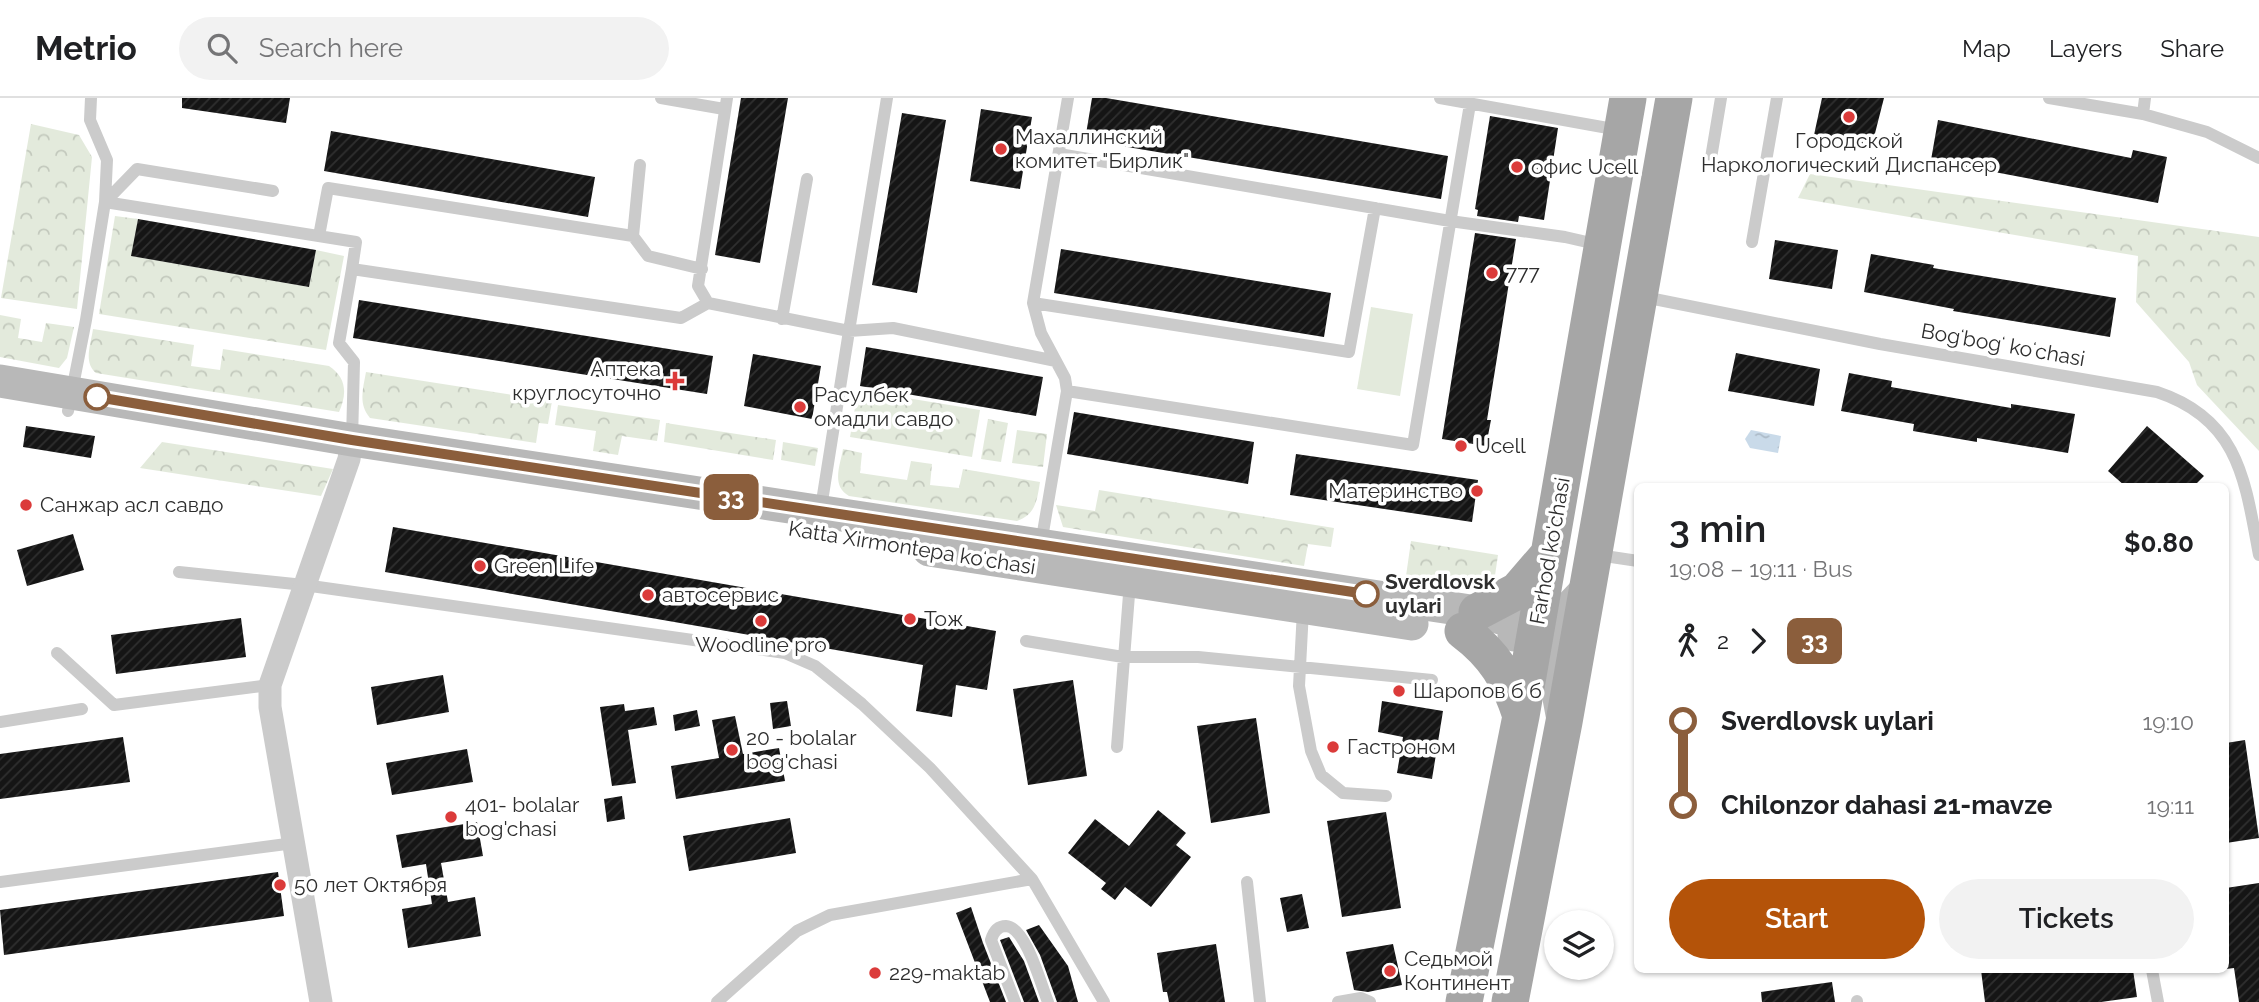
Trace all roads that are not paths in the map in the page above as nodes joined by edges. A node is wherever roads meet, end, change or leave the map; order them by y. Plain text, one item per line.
1 (91, 98) edge
2 (661, 98) edge
3 (887, 98) edge
4 (1440, 98) edge
5 (1674, 98) edge
6 (1721, 98) edge
7 (1777, 98) edge
8 (2049, 98) edge
9 (2144, 98) edge
10 (1063, 99) edge
11 (725, 104) edge
12 (1471, 104) junction
13 (1625, 114) edge
14 (2143, 114) junction
15 (1059, 154) junction
16 (1711, 158) dead end
17 (2259, 158) edge
18 (640, 165) dead end
19 (807, 179) dead end
20 (273, 191) dead end
21 (105, 202) junction
22 (1375, 208) junction
23 (1450, 221) junction
24 (320, 236) junction
25 (633, 236) junction
26 (1752, 242) dead end
27 (1601, 246) junction
28 (352, 269) junction
29 (702, 269) junction
30 (1640, 296) junction
31 (708, 303) junction
32 (1033, 303) junction
33 (782, 319) junction
34 (849, 331) junction
35 (1056, 361) junction
36 (0, 381) edge
37 (1067, 391) junction
38 (0, 399) edge
39 (70, 402) junction
40 (350, 449) junction
41 (2255, 509) edge
42 (819, 522) junction
43 (1041, 544) junction
44 (1550, 554) junction
45 (2259, 555) edge
46 (1634, 562) edge
47 (1591, 571) junction
48 (179, 572) dead end
49 (1130, 582) junction
50 (304, 585) junction
51 (1303, 609) junction
52 (1470, 621) junction
53 (1536, 634) junction
54 (1026, 641) dead end
55 (57, 653) dead end
56 (1123, 657) junction
57 (1300, 666) junction
58 (1432, 680) dead end
59 (271, 684) junction
60 (82, 709) dead end
61 (1521, 716) junction
62 (0, 722) edge
63 (1564, 722) junction
64 (1117, 747) dead end
65 (1385, 796) dead end
66 (294, 842) junction
67 (1032, 879) junction
68 (0, 881) edge
69 (1247, 883) dead end
70 (2153, 973) edge
71 (321, 1002) edge
72 (718, 1002) edge
73 (1015, 1002) edge
74 (1048, 1002) edge
75 (1104, 1002) edge
76 (1260, 1002) edge
77 (1338, 1002) edge
78 (1370, 1002) edge
79 (1464, 1002) edge
80 (1510, 1002) edge
81 (2158, 1002) edge

1 - 21 lane
2 - 11 lane
3 - 34 lane
4 - 12 lane
5 - 30 main road, Farhod ko'chasi
6 - 16 lane
7 - 26 lane
8 - 14 lane
9 - 14 lane
10 - 15 lane
11 - 29 lane
12 - 13 lane
12 - 23 lane
13 - 27 main road, Farhod ko'chasi
14 - 17 lane
15 - 22 lane
15 - 32 lane
18 - 25 lane
19 - 33 lane
20 - 21 lane
21 - 24 lane
21 - 39 lane
22 - 23 lane
22 - 32 lane
23 - 27 lane
23 - 37 lane
24 - 25 lane
24 - 28 lane
25 - 29 lane
27 - 44 main road, Farhod ko'chasi
28 - 31 lane
28 - 40 lane
29 - 31 lane
30 - 41 lane, Bogʻbogʻ koʻchasi
30 - 47 main road, Farhod ko'chasi
31 - 33 lane
32 - 35 lane
33 - 34 lane
34 - 35 lane
34 - 42 lane
35 - 37 lane
36 - 39 main road, Katta Xirmontepa koʻchasi
37 - 43 lane
38 - 39 main road, Katta Xirmontepa koʻchasi
39 - 40 main road, Katta Xirmontepa koʻchasi
40 - 42 main road, Katta Xirmontepa koʻchasi
40 - 50 street
41 - 45 lane, Bogʻbogʻ koʻchasi
42 - 43 main road, Katta Xirmontepa koʻchasi
42 - 49 main road, Katta Xirmontepa koʻchasi
43 - 52 main road, Katta Xirmontepa koʻchasi
44 - 52 main road
44 - 53 main road, Farhod ko'chasi
46 - 47 lane
47 - 53 main road
47 - 63 main road, Farhod ko'chasi
48 - 50 lane
49 - 51 main road, Katta Xirmontepa koʻchasi
49 - 56 lane
50 - 59 street
50 - 67 lane
51 - 52 main road, Katta Xirmontepa koʻchasi
51 - 57 lane
52 - 53 main road, Katta Xirmontepa koʻchasi
52 - 61 main road
53 - 61 main road, Farhod ko'chasi
53 - 63 main road
54 - 56 lane
55 - 59 lane
56 - 57 lane
56 - 64 lane
57 - 58 lane
57 - 65 lane
59 - 66 street
60 - 62 lane
61 - 79 main road, Farhod ko'chasi
63 - 80 main road, Farhod ko'chasi
66 - 68 lane
66 - 71 street
67 - 72 lane
67 - 75 lane
69 - 76 lane
70 - 81 lane
73 - 74 lane
77 - 78 lane

